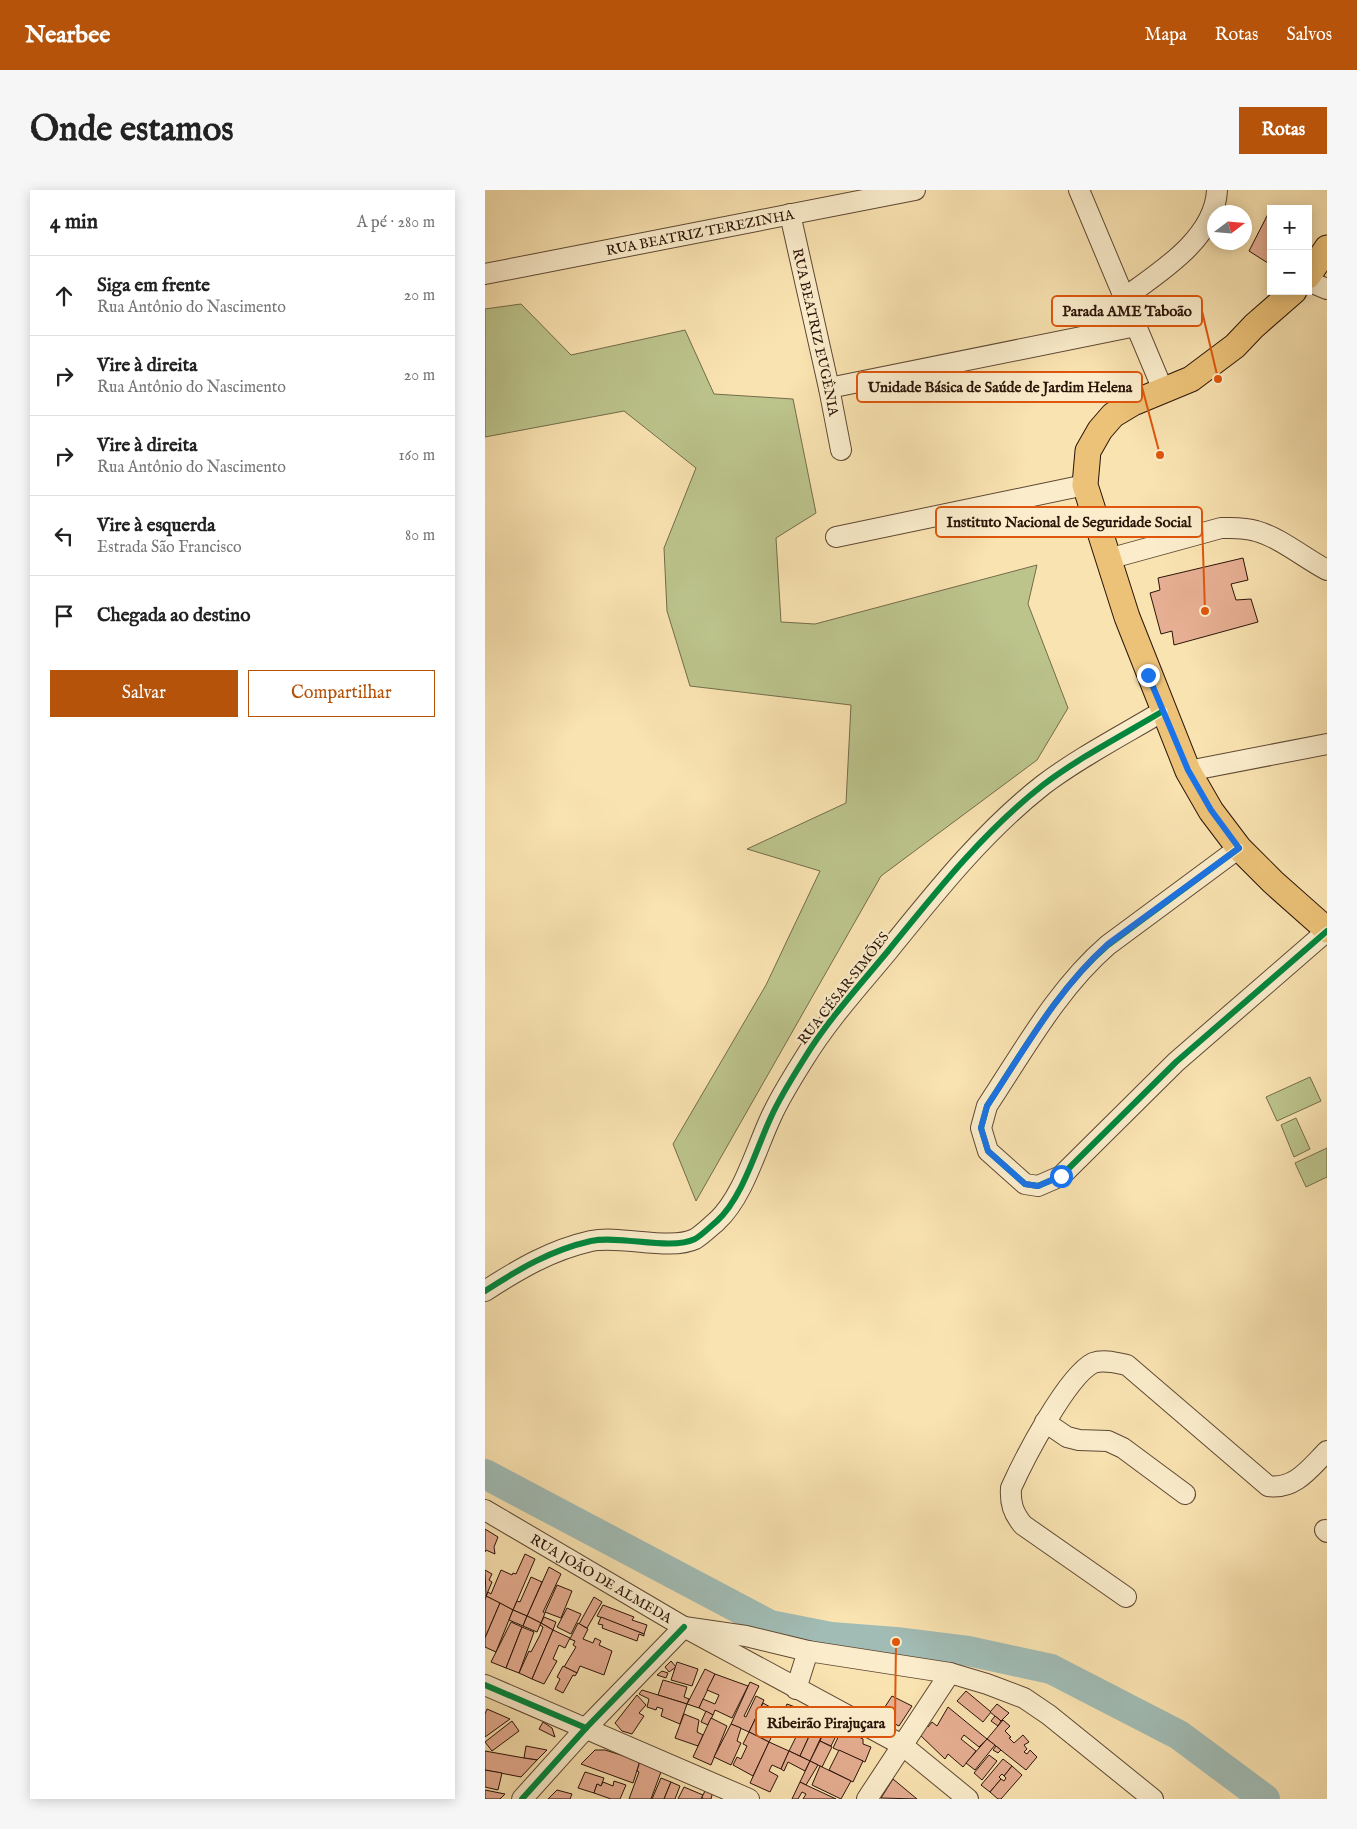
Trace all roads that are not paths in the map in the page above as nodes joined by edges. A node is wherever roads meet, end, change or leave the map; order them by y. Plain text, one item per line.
1 (915, 190) edge
2 (1079, 190) edge
3 (1217, 190) edge
4 (789, 214) junction
5 (1327, 248) edge
6 (1312, 270) edge
7 (485, 274) edge
8 (1312, 283) edge
9 (1327, 289) edge
10 (1289, 295) edge
11 (1125, 298) junction
12 (1136, 326) junction
13 (829, 388) junction
14 (1163, 390) junction
15 (841, 450) dead end
16 (1085, 485) junction
17 (836, 537) dead end
18 (1108, 559) junction
19 (1327, 570) edge
20 (1163, 711) junction
21 (1327, 744) edge
22 (1188, 770) junction
23 (1239, 848) junction
24 (1327, 931) edge
25 (485, 1291) edge
26 (1045, 1422) junction
27 (1327, 1451) edge
28 (1185, 1494) dead end
29 (485, 1510) edge
30 (1126, 1597) dead end
31 (684, 1627) junction
32 (808, 1651) junction
33 (950, 1673) junction
34 (485, 1684) edge
35 (796, 1689) junction
36 (586, 1728) junction
37 (902, 1745) junction
38 (522, 1799) edge
39 (749, 1799) edge
40 (867, 1799) edge
41 (969, 1799) edge
42 (1153, 1799) edge

1 - 4 street, RUA BEATRIZ TEREZINHA
2 - 11 street
3 - 11 street
4 - 7 street, RUA BEATRIZ TEREZINHA
4 - 13 street, RUA BEATRIZ EUGÊNIA
5 - 6 main road
8 - 9 street
10 - 14 main road
11 - 12 street
12 - 13 street
12 - 14 street
13 - 15 street, RUA BEATRIZ EUGÊNIA
14 - 16 main road
16 - 17 street
16 - 18 main road
18 - 19 street
18 - 20 main road
20 - 22 main road
20 - 25 street, RUA CÉSAR SIMÕES
21 - 22 street
22 - 23 main road
23 - 24 main road
23 - 24 street
26 - 27 street
26 - 28 street
26 - 30 street
29 - 31 street, RUA JOÃO DE ALMEDA
31 - 32 street
31 - 35 street, RUA JOÃO DE ALMEDA
31 - 36 street
32 - 33 street
32 - 35 street
33 - 37 street
33 - 42 street
34 - 36 street
35 - 37 street, RUA JOÃO DE ALMEDA
36 - 38 street
36 - 39 street
37 - 40 street
37 - 41 street, RUA JOÃO DE ALMEDA

